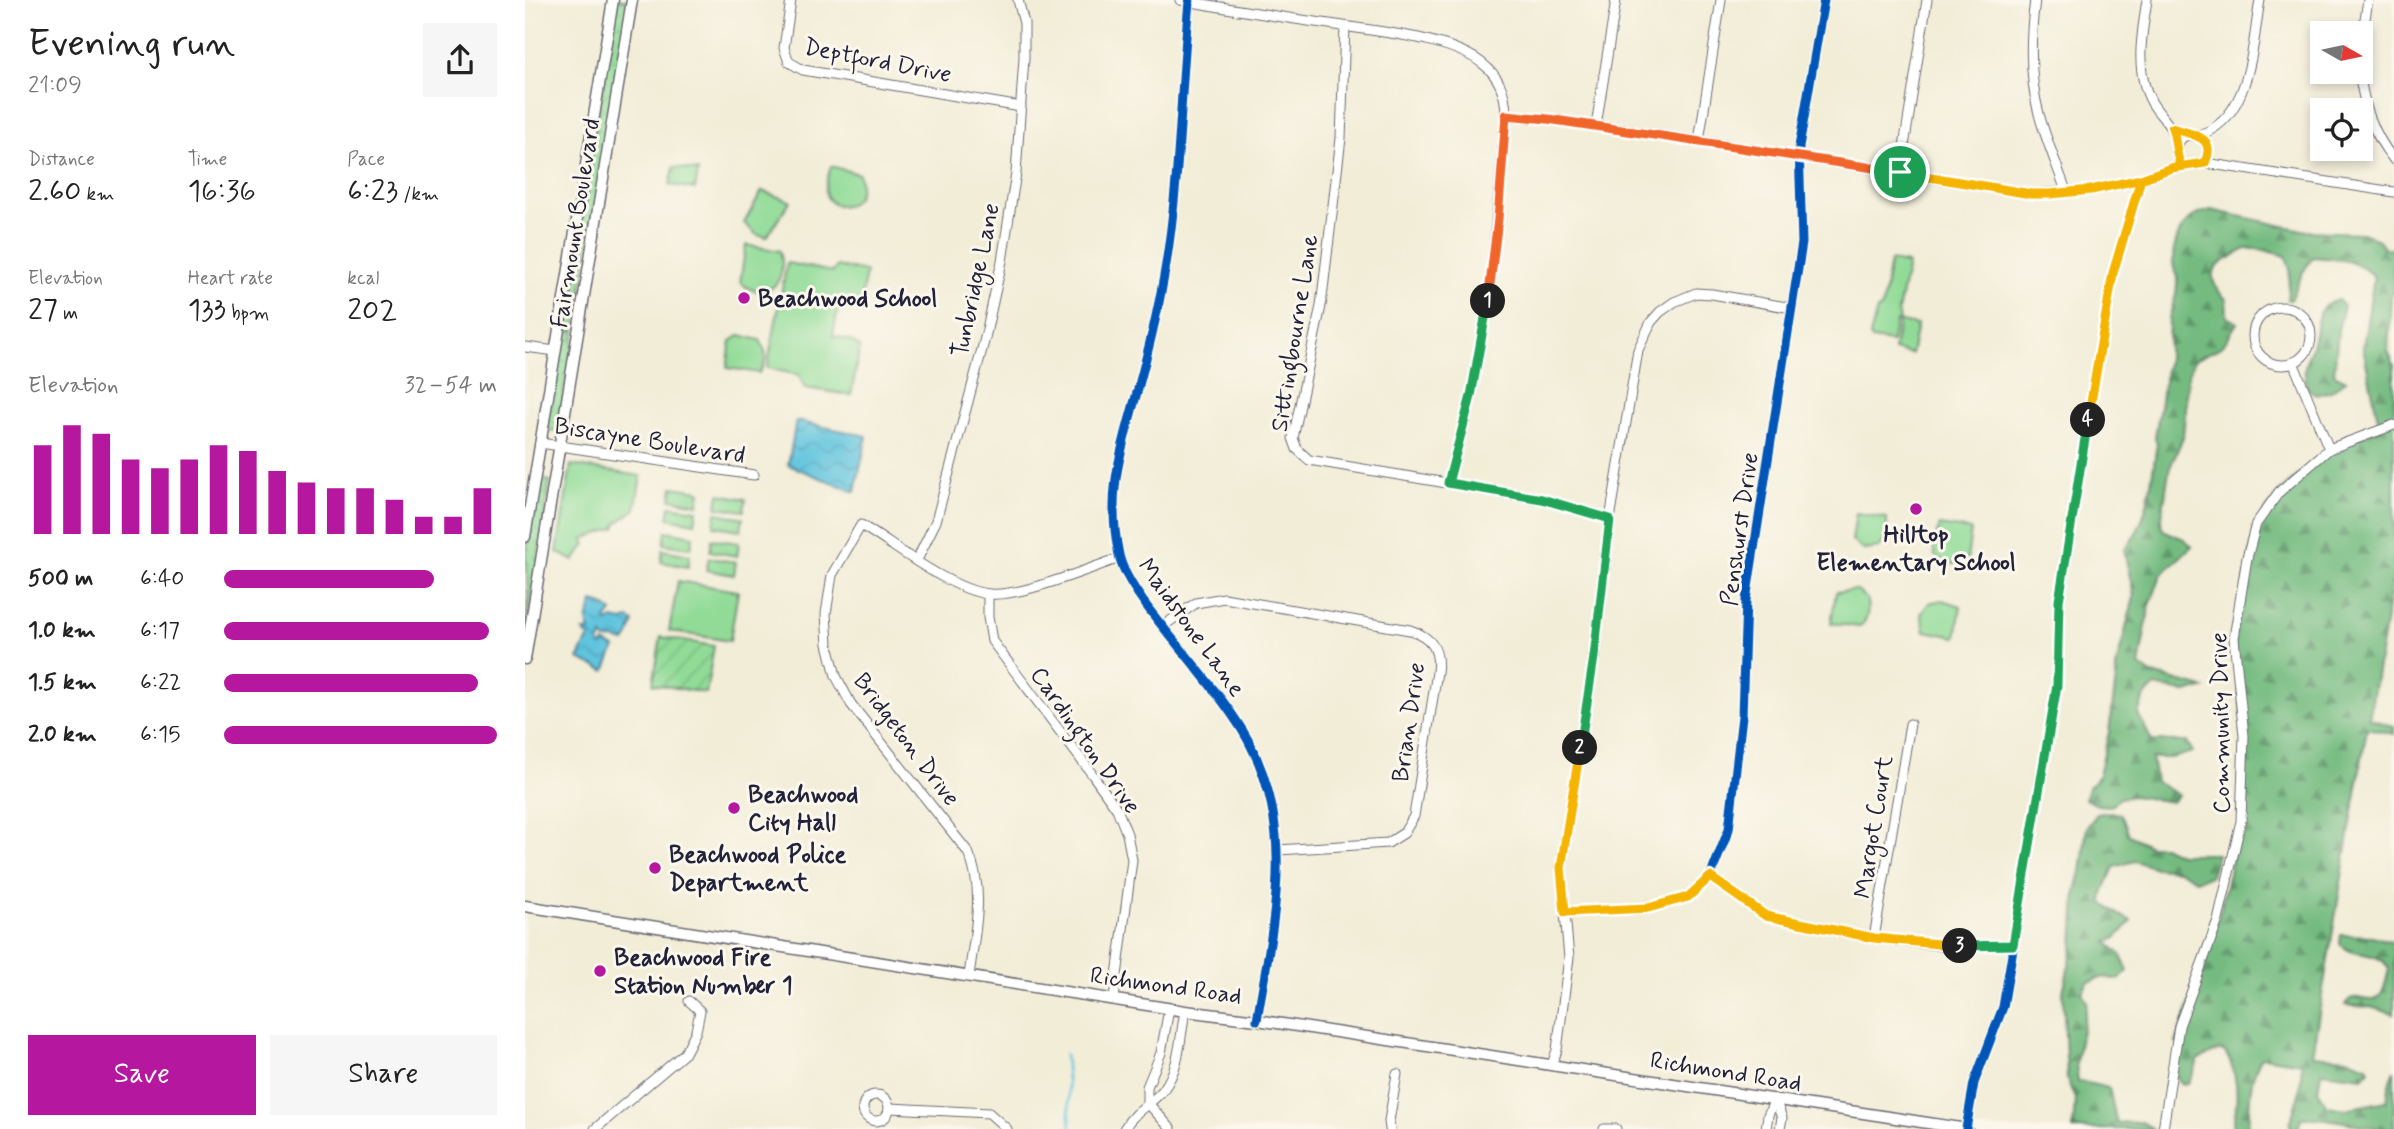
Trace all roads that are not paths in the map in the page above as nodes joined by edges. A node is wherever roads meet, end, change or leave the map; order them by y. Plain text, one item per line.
1 (613, 0) edge
2 (632, 0) edge
3 (791, 0) edge
4 (1018, 0) edge
5 (1616, 0) edge
6 (1721, 0) edge
7 (1823, 0) edge
8 (1927, 0) edge
9 (2035, 0) edge
10 (2147, 0) edge
11 (2260, 0) edge
12 (2368, 0) edge
13 (1185, 1) edge
14 (2365, 21) edge
15 (1345, 27) junction
16 (2361, 84) edge
17 (1021, 107) junction
18 (1506, 115) junction
19 (1596, 126) junction
20 (2172, 128) junction
21 (2212, 131) junction
22 (2192, 135) junction
23 (1699, 141) junction
24 (2177, 145) junction
25 (2209, 150) junction
26 (1800, 156) junction
27 (2394, 160) edge
28 (2205, 163) junction
29 (2181, 166) junction
30 (1900, 172) junction
31 (2141, 179) junction
32 (2066, 191) junction
33 (2394, 192) edge
34 (1792, 308) junction
35 (525, 347) edge
36 (556, 351) junction
37 (2293, 362) junction
38 (2394, 425) edge
39 (540, 443) junction
40 (559, 446) junction
41 (2329, 449) junction
42 (754, 475) dead end
43 (1448, 483) junction
44 (1610, 519) junction
45 (525, 537) edge
46 (1119, 558) junction
47 (917, 560) junction
48 (988, 594) junction
49 (1163, 626) junction
50 (525, 659) edge
51 (1910, 724) dead end
52 (1278, 850) junction
53 (1710, 877) junction
54 (525, 906) edge
55 (1565, 912) junction
56 (1874, 938) junction
57 (2013, 945) junction
58 (969, 976) junction
59 (1114, 999) junction
60 (689, 1001) dead end
61 (1168, 1009) junction
62 (1185, 1012) junction
63 (1257, 1020) junction
64 (1552, 1065) junction
65 (1397, 1074) dead end
66 (1775, 1099) junction
67 (1147, 1102) junction
68 (890, 1108) dead end
69 (595, 1129) edge
70 (1007, 1129) edge
71 (1124, 1129) edge
72 (1171, 1129) edge
73 (1390, 1129) edge
74 (1604, 1129) edge
75 (1616, 1129) edge
76 (1766, 1129) edge
77 (1780, 1129) edge
78 (1966, 1129) edge
79 (2163, 1129) edge

1 - 36 main road, Fairmount Boulevard
2 - 40 main road, Fairmount Boulevard
3 - 17 street, Deptford Drive
4 - 17 street, Tunbridge Lane
5 - 19 street
6 - 23 street
7 - 26 street, Penshurst Drive
8 - 30 street
9 - 32 street
10 - 20 street
11 - 21 street
12 - 14 street
13 - 15 street
13 - 46 street, Maidstone Lane
15 - 18 street
15 - 43 street, Sittingbourne Lane
16 - 27 street
17 - 47 street, Tunbridge Lane
18 - 19 street
18 - 43 street
19 - 23 street
20 - 22 street
20 - 24 street
21 - 22 street
21 - 25 street
22 - 24 street
22 - 25 street
23 - 26 street
24 - 29 street
25 - 28 street
26 - 30 street
26 - 34 street, Penshurst Drive
28 - 29 street
28 - 33 street
29 - 31 street
30 - 32 street
31 - 32 street
31 - 57 street
34 - 44 street
34 - 53 street, Penshurst Drive
35 - 36 street
36 - 39 main road, Fairmount Boulevard
37 - 37 street
37 - 41 street
38 - 41 street, Community Drive
39 - 40 street, Biscayne Boulevard
39 - 45 main road, Fairmount Boulevard
40 - 42 street, Biscayne Boulevard
40 - 50 main road, Fairmount Boulevard
41 - 79 street, Community Drive
43 - 44 street, Sittingbourne Lane
44 - 55 street
46 - 48 street
46 - 49 street, Maidstone Lane
47 - 48 street
47 - 58 street, Bridgeton Drive
48 - 59 street, Cardington Drive
49 - 52 street, Maidstone Lane
49 - 52 street, Brian Drive
51 - 56 street, Margot Court
52 - 63 street, Maidstone Lane
53 - 55 street
53 - 56 street
54 - 58 main road, Richmond Road
55 - 64 street
56 - 57 street
57 - 78 street
58 - 59 main road, Richmond Road
59 - 61 main road, Richmond Road
60 - 69 street
61 - 62 main road, Richmond Road
61 - 67 street
62 - 63 main road, Richmond Road
62 - 67 street
63 - 64 main road, Richmond Road
64 - 66 main road, Richmond Road
65 - 73 street
66 - 76 street
66 - 77 street
66 - 78 main road, Richmond Road
67 - 71 street
67 - 72 street
68 - 70 street
74 - 75 street

